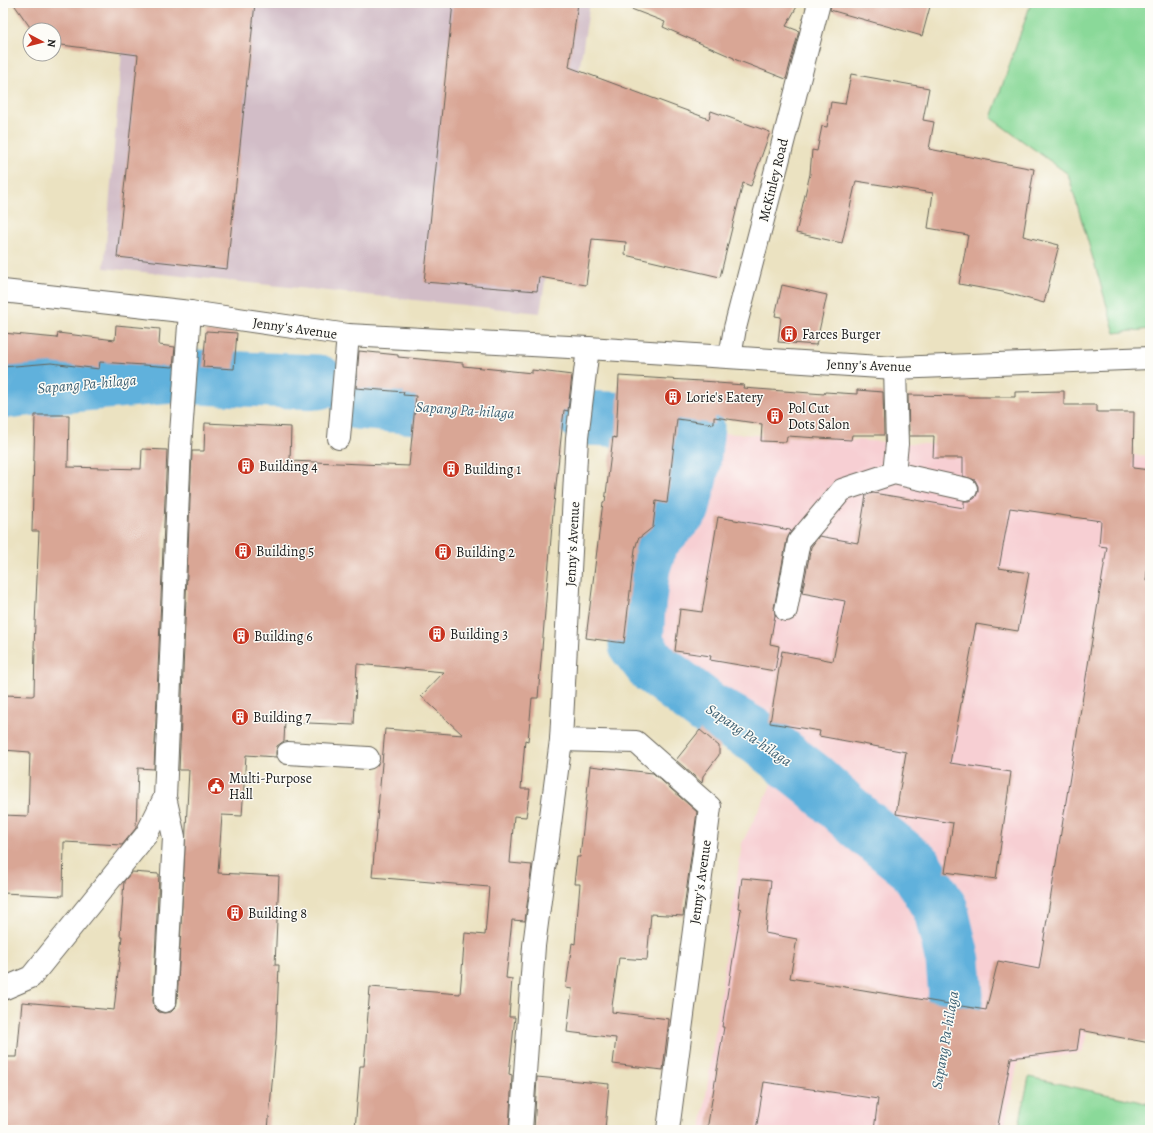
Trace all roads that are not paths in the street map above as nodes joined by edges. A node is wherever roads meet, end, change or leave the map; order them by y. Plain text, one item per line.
1 (819, 3) edge
2 (3, 291) edge
3 (190, 312) junction
4 (348, 335) junction
5 (588, 348) junction
6 (730, 357) junction
7 (1150, 358) edge
8 (895, 368) junction
9 (339, 438) dead end
10 (894, 473) junction
11 (966, 489) dead end
12 (786, 610) dead end
13 (561, 740) junction
14 (288, 753) dead end
15 (368, 758) dead end
16 (165, 797) junction
17 (3, 989) edge
18 (165, 1001) dead end
19 (521, 1130) edge
20 (668, 1130) edge

1 - 6 street, McKinley Road
2 - 3 street, Jenny's Avenue
3 - 4 street, Jenny's Avenue
3 - 16 street
4 - 5 street, Jenny's Avenue
4 - 9 street
5 - 6 street, Jenny's Avenue
5 - 13 street, Jenny's Avenue
6 - 8 street, Jenny's Avenue
7 - 8 street, Jenny's Avenue
8 - 10 street
10 - 11 street
10 - 12 street
13 - 19 street, Jenny's Avenue
13 - 20 street, Jenny's Avenue
14 - 15 street
16 - 17 street
16 - 18 street

